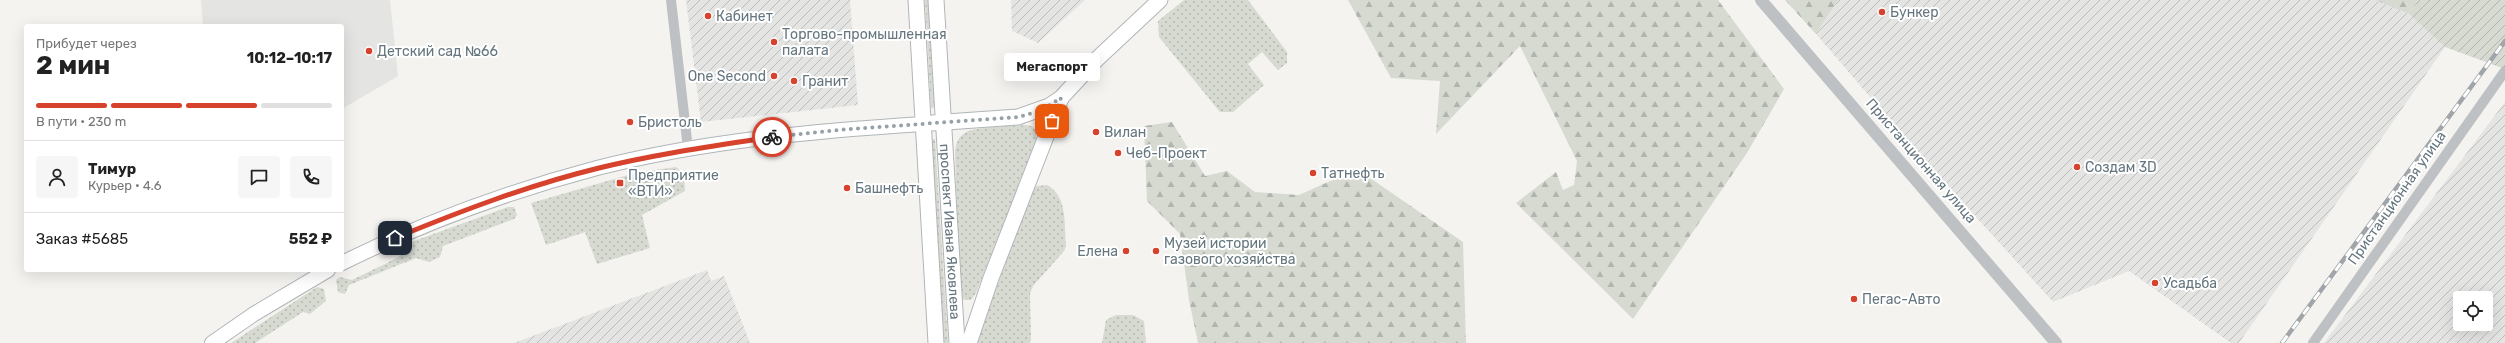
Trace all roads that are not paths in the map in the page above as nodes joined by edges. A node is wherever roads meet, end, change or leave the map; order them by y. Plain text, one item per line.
1 (671, 0) edge
2 (916, 0) edge
3 (936, 0) edge
4 (1160, 0) edge
5 (1761, 0) edge
6 (2505, 71) edge
7 (1061, 98) junction
8 (943, 123) junction
9 (923, 124) junction
10 (688, 150) junction
11 (344, 262) edge
12 (325, 272) edge
13 (212, 343) edge
14 (936, 343) edge
15 (957, 343) edge
16 (969, 343) edge
17 (2056, 343) edge
18 (2313, 343) edge

1 - 10 street
2 - 9 main road, проспект Ивана Яковлева
3 - 8 main road, проспект Ивана Яковлева
4 - 7 main road
5 - 17 street, Пристанционная улица
6 - 18 street, Пристанционная улица
7 - 8 main road
7 - 16 main road
8 - 9 main road
8 - 15 main road, проспект Ивана Яковлева
9 - 10 main road
9 - 14 main road, проспект Ивана Яковлева
10 - 11 main road
12 - 13 main road

